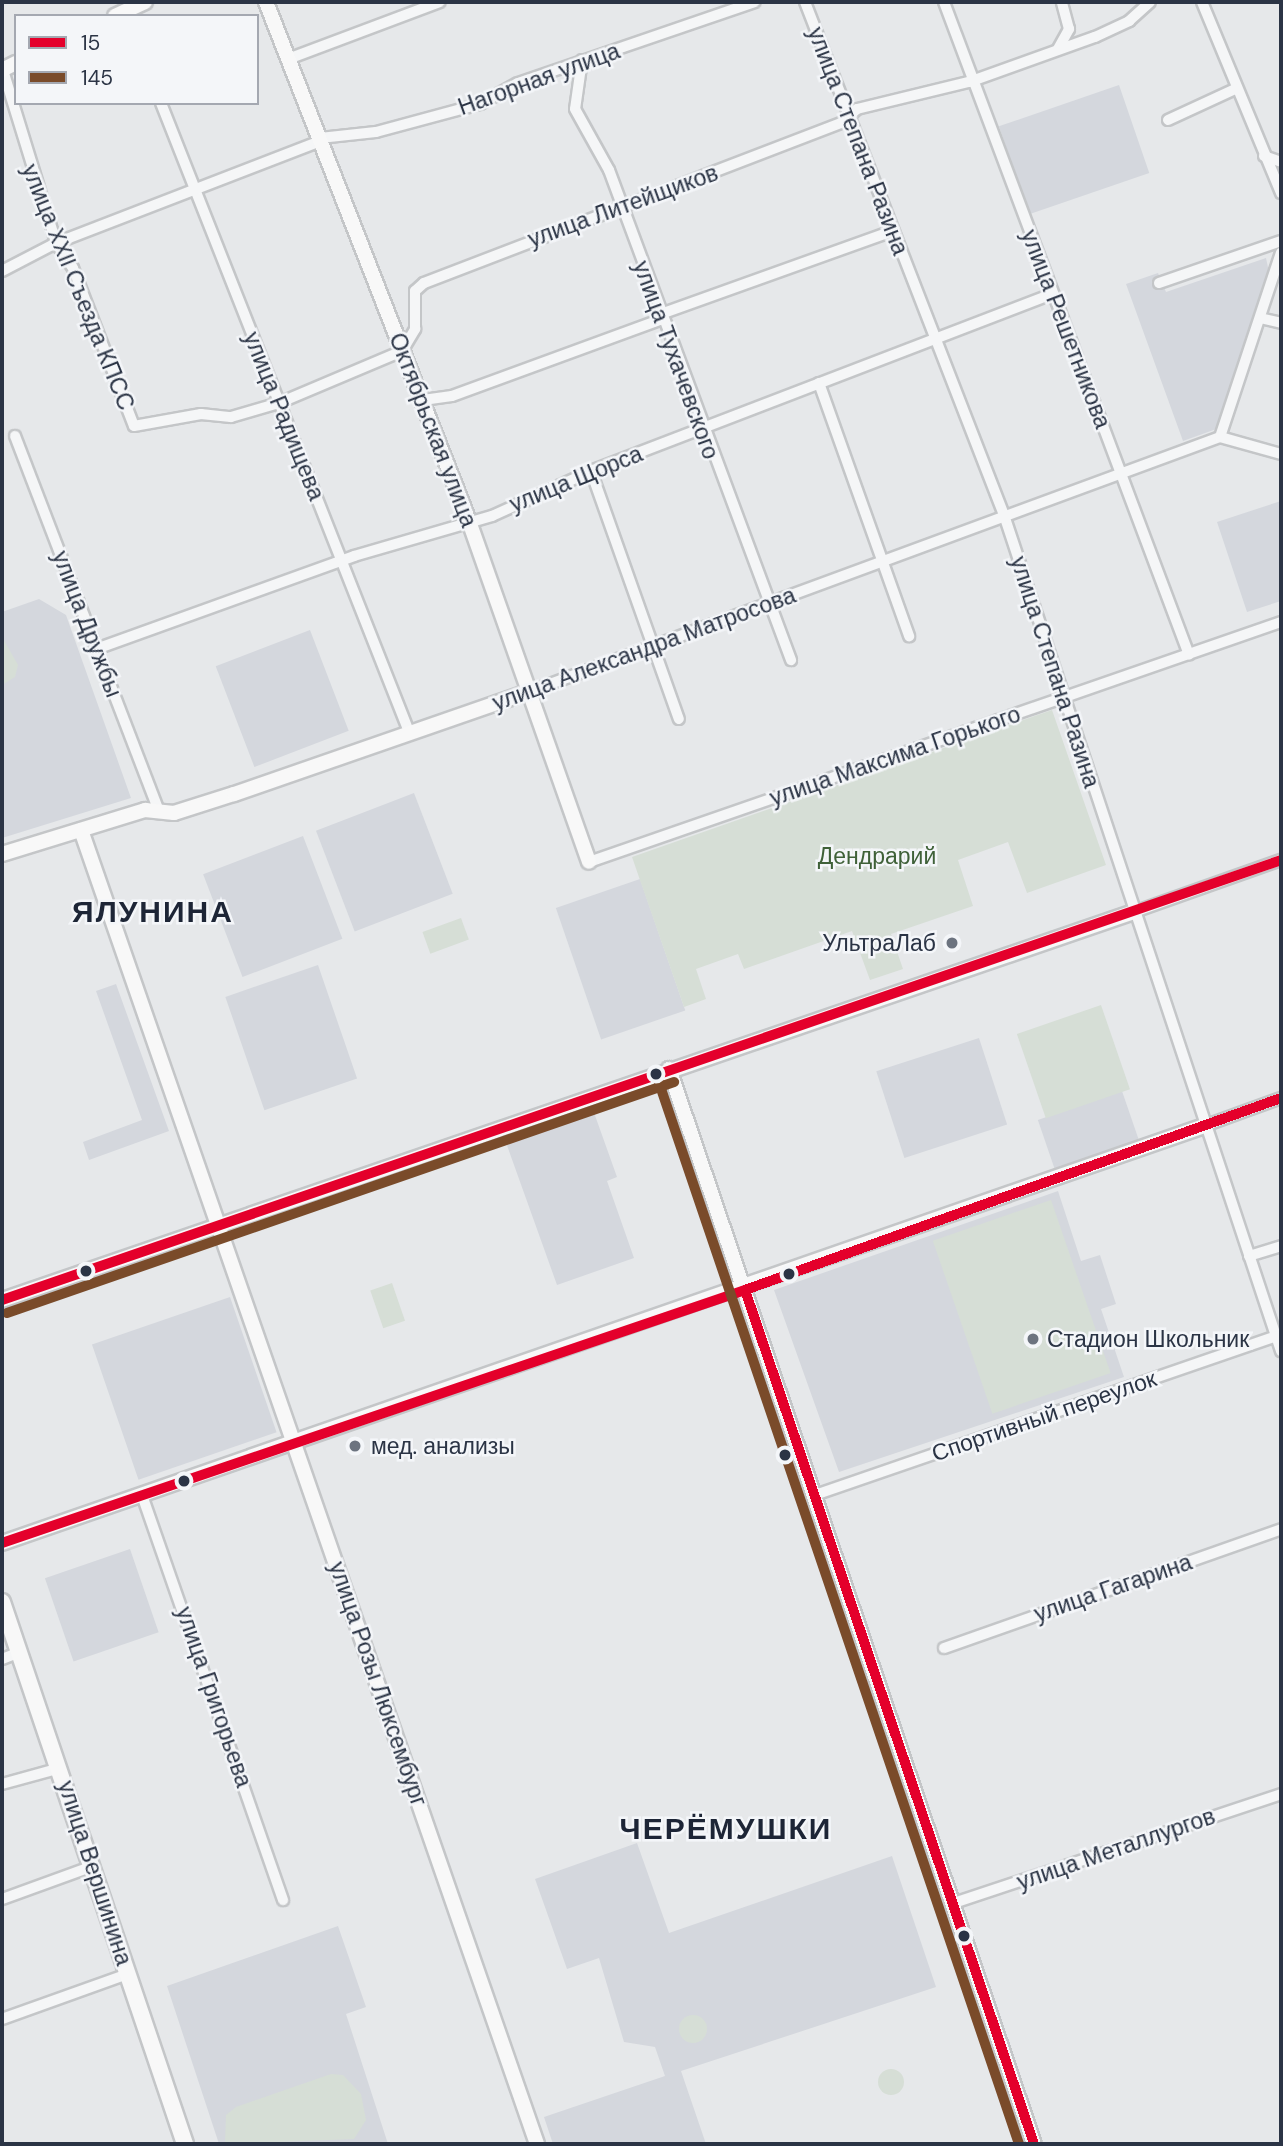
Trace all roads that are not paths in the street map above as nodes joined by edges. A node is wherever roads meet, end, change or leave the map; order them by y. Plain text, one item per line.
1 (145, 2) edge
2 (266, 2) edge
3 (440, 2) edge
4 (754, 2) edge
5 (805, 2) edge
6 (944, 2) edge
7 (1062, 2) edge
8 (1150, 2) edge
9 (1202, 2) edge
10 (123, 14) edge
11 (1058, 49) junction
12 (288, 59) junction
13 (582, 60) junction
14 (6, 67) edge
15 (972, 76) junction
16 (1235, 89) junction
17 (14, 95) edge
18 (17, 105) edge
19 (162, 105) edge
20 (848, 117) junction
21 (1168, 120) dead end
22 (320, 139) junction
23 (1264, 156) junction
24 (1281, 162) edge
25 (194, 188) junction
26 (1281, 193) edge
27 (621, 209) junction
28 (892, 231) junction
29 (1281, 240) edge
30 (56, 243) junction
31 (1281, 253) edge
32 (2, 271) edge
33 (1159, 283) dead end
34 (1052, 294) junction
35 (659, 318) junction
36 (1260, 318) junction
37 (1281, 323) edge
38 (936, 342) junction
39 (402, 352) junction
40 (819, 383) junction
41 (423, 400) junction
42 (279, 403) junction
43 (701, 430) junction
44 (15, 436) dead end
45 (1220, 438) junction
46 (1281, 454) edge
47 (591, 471) junction
48 (1120, 473) junction
49 (1004, 515) junction
50 (470, 524) junction
51 (883, 561) junction
52 (342, 564) junction
53 (767, 605) junction
54 (1281, 622) edge
55 (909, 636) dead end
56 (655, 645) junction
57 (96, 649) junction
58 (1189, 655) junction
59 (791, 660) dead end
60 (531, 691) junction
61 (1066, 696) junction
62 (679, 719) dead end
63 (408, 729) junction
64 (159, 811) junction
65 (81, 830) junction
66 (2, 853) edge
67 (1281, 860) edge
68 (589, 862) joint
69 (1131, 913) junction
70 (669, 1069) junction
71 (1281, 1098) edge
72 (1204, 1126) junction
73 (220, 1224) junction
74 (1281, 1245) edge
75 (1249, 1256) junction
76 (746, 1290) junction
77 (2, 1300) edge
78 (1276, 1336) junction
79 (1281, 1351) edge
80 (295, 1443) junction
81 (142, 1495) junction
82 (812, 1496) junction
83 (1281, 1529) edge
84 (2, 1543) edge
85 (2, 1602) edge
86 (944, 1648) dead end
87 (20, 1653) junction
88 (2, 1659) edge
89 (61, 1768) junction
90 (2, 1784) edge
91 (1281, 1794) edge
92 (93, 1866) junction
93 (2, 1899) edge
94 (283, 1900) dead end
95 (951, 1904) junction
96 (128, 1974) junction
97 (2, 2019) edge
98 (185, 2144) edge
99 (537, 2144) edge
100 (1034, 2144) edge

1 - 10 street
2 - 12 street, Октябрьская улица
3 - 12 street
4 - 13 street, Нагорная улица
5 - 20 street, улица Степана Разина
6 - 15 street, улица Решетникова
7 - 11 street
8 - 11 street, улица Литейщиков
9 - 16 street
11 - 15 street, улица Литейщиков
12 - 22 street, Октябрьская улица
13 - 22 street, Нагорная улица
13 - 27 street, улица Тухачевского
14 - 17 street, улица XXII Съезда КПСС
15 - 20 street, улица Литейщиков
15 - 34 street, улица Решетникова
16 - 21 street
16 - 23 street
18 - 30 street, улица XXII Съезда КПСС
19 - 25 street, улица Радищева
20 - 27 street, улица Литейщиков
20 - 28 street, улица Степана Разина
22 - 25 street, Нагорная улица
22 - 39 street, Октябрьская улица
23 - 24 street
23 - 26 street
25 - 30 street, Нагорная улица
25 - 42 street, улица Радищева
27 - 35 street, улица Тухачевского
27 - 39 street, улица Литейщиков
28 - 35 street
28 - 38 street, улица Степана Разина
29 - 33 street
30 - 32 street, Нагорная улица
30 - 42 street, улица XXII Съезда КПСС
31 - 36 street
34 - 38 street, улица Щорса
34 - 48 street, улица Решетникова
35 - 41 street
35 - 43 street, улица Тухачевского
36 - 37 street
36 - 45 street
38 - 40 street, улица Щорса
38 - 49 street, улица Степана Разина
39 - 41 street, Октябрьская улица
39 - 42 street
40 - 43 street, улица Щорса
40 - 51 street
41 - 50 street, Октябрьская улица
42 - 52 street, улица Радищева
43 - 47 street, улица Щорса
43 - 53 street, улица Тухачевского
44 - 57 street, улица Дружбы
45 - 46 street
45 - 48 street, улица Александра Матросова
47 - 50 street, улица Щорса
47 - 56 street
48 - 49 street, улица Александра Матросова
48 - 58 street, улица Решетникова
49 - 51 street, улица Александра Матросова
49 - 61 street, улица Степана Разина
50 - 52 street, улица Щорса
50 - 60 street, Октябрьская улица
51 - 53 street, улица Александра Матросова
51 - 55 street
52 - 57 street, улица Щорса
52 - 63 street, улица Радищева
53 - 56 street, улица Александра Матросова
53 - 59 street, улица Тухачевского
54 - 58 street, улица Максима Горького
56 - 60 street, улица Александра Матросова
56 - 62 street
57 - 64 street, улица Дружбы
58 - 61 street, улица Максима Горького
60 - 63 street, улица Александра Матросова
60 - 68 street, Октябрьская улица
61 - 68 street, улица Максима Горького
61 - 69 street, улица Степана Разина
63 - 64 street, улица Александра Матросова
64 - 65 street, улица Александра Матросова
65 - 66 street, улица Александра Матросова
65 - 73 street, улица Розы Люксембург
67 - 69 street
69 - 70 street
69 - 72 street, улица Степана Разина
70 - 73 street
70 - 76 street
71 - 72 street
72 - 75 street, улица Степана Разина
72 - 76 street
73 - 77 street
73 - 80 street, улица Розы Люксембург
74 - 75 street
75 - 78 street, улица Степана Разина
76 - 80 street
76 - 82 street
78 - 79 street, улица Степана Разина
78 - 82 street, Спортивный переулок
80 - 81 street
80 - 99 street, улица Розы Люксембург
81 - 84 street
81 - 94 street, улица Григорьева
82 - 95 street
83 - 86 street, улица Гагарина
85 - 87 main road, улица Вершинина
87 - 88 street
87 - 89 main road, улица Вершинина
89 - 90 street
89 - 92 main road, улица Вершинина
91 - 95 street, улица Металлургов
92 - 93 street
92 - 96 main road, улица Вершинина
95 - 100 street
96 - 97 street
96 - 98 main road, улица Вершинина

